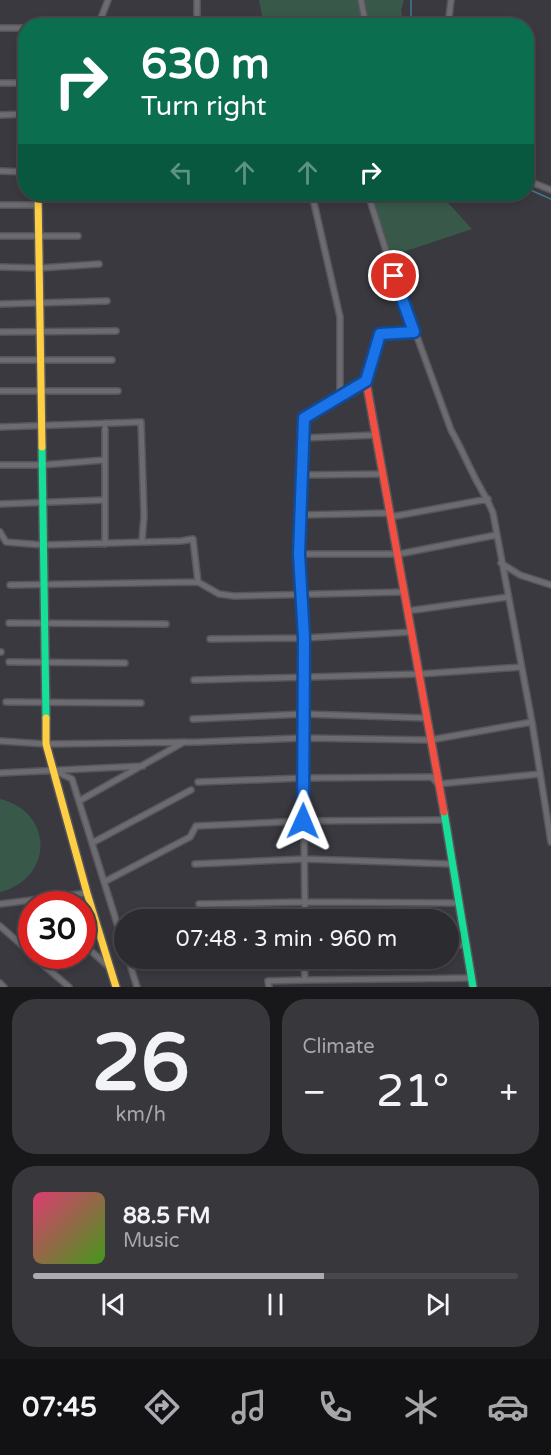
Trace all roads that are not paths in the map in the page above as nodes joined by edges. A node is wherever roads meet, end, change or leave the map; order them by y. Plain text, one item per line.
1 (108, 0) edge
2 (197, 0) edge
3 (361, 0) edge
4 (451, 0) edge
5 (101, 18) edge
6 (197, 18) edge
7 (364, 18) edge
8 (449, 18) edge
9 (0, 28) edge
10 (18, 28) edge
11 (0, 83) edge
12 (18, 83) edge
13 (18, 114) edge
14 (0, 115) edge
15 (0, 171) edge
16 (18, 172) edge
17 (534, 183) edge
18 (551, 190) edge
19 (38, 201) edge
20 (314, 201) edge
21 (370, 201) edge
22 (0, 205) edge
23 (38, 205) junction
24 (0, 236) edge
25 (38, 236) junction
26 (78, 236) dead end
27 (99, 264) dead end
28 (0, 267) edge
29 (40, 268) junction
30 (107, 301) dead end
31 (0, 304) edge
32 (39, 304) junction
33 (116, 331) dead end
34 (0, 332) edge
35 (40, 332) junction
36 (414, 332) junction
37 (0, 360) edge
38 (40, 360) junction
39 (112, 360) dead end
40 (366, 381) junction
41 (40, 390) junction
42 (0, 391) edge
43 (118, 391) dead end
44 (340, 396) junction
45 (105, 423) junction
46 (41, 427) junction
47 (0, 428) edge
48 (376, 435) junction
49 (303, 438) junction
50 (104, 460) junction
51 (0, 465) edge
52 (42, 465) junction
53 (382, 474) junction
54 (302, 475) junction
55 (488, 499) junction
56 (105, 500) junction
57 (43, 502) junction
58 (0, 504) edge
59 (299, 515) junction
60 (390, 515) junction
61 (0, 532) edge
62 (496, 535) junction
63 (142, 541) junction
64 (105, 544) junction
65 (43, 545) junction
66 (299, 554) junction
67 (399, 554) junction
68 (501, 562) junction
69 (198, 582) junction
70 (42, 583) junction
71 (10, 585) dead end
72 (551, 585) edge
73 (404, 592) junction
74 (301, 594) junction
75 (508, 597) junction
76 (407, 611) junction
77 (43, 622) junction
78 (9, 623) dead end
79 (166, 624) dead end
80 (412, 632) junction
81 (304, 638) junction
82 (210, 639) dead end
83 (9, 662) dead end
84 (44, 662) junction
85 (125, 663) dead end
86 (521, 667) junction
87 (420, 675) junction
88 (304, 678) junction
89 (194, 680) dead end
90 (6, 702) dead end
91 (46, 703) junction
92 (141, 703) dead end
93 (304, 714) junction
94 (426, 718) junction
95 (193, 719) dead end
96 (532, 722) junction
97 (303, 738) junction
98 (430, 740) junction
99 (0, 741) edge
100 (186, 741) junction
101 (46, 744) junction
102 (143, 766) junction
103 (53, 770) junction
104 (0, 773) edge
105 (540, 774) junction
106 (304, 778) junction
107 (198, 782) dead end
108 (438, 784) junction
109 (190, 790) dead end
110 (79, 801) junction
111 (446, 820) junction
112 (303, 821) junction
113 (551, 842) edge
114 (92, 843) junction
115 (305, 859) junction
116 (195, 864) dead end
117 (452, 864) junction
118 (104, 882) junction
119 (86, 891) edge
120 (18, 901) edge
121 (305, 902) junction
122 (460, 903) junction
123 (0, 904) edge
124 (199, 904) dead end
125 (305, 909) edge
126 (114, 914) edge
127 (96, 921) edge
128 (0, 926) edge
129 (18, 942) edge
130 (459, 945) edge
131 (467, 945) junction
132 (96, 955) edge
133 (111, 968) junction
134 (48, 969) edge
135 (131, 969) edge
136 (304, 969) edge
137 (472, 978) junction
138 (375, 979) junction
139 (305, 980) junction
140 (0, 983) edge
141 (269, 985) edge
142 (4, 987) edge
143 (69, 987) edge
144 (116, 987) edge
145 (137, 987) edge
146 (262, 987) edge
147 (375, 987) edge
148 (473, 987) edge

1 - 5 street
2 - 6 street
3 - 7 street
4 - 8 street
9 - 10 street
11 - 12 street
13 - 14 street
15 - 16 street
17 - 18 street
19 - 23 street
20 - 44 street
21 - 36 street
22 - 23 street
23 - 25 street
24 - 25 street
25 - 26 street
25 - 29 street
27 - 29 street
28 - 29 street
29 - 32 street
30 - 32 street
31 - 32 street
32 - 35 street
33 - 35 street
34 - 35 street
35 - 38 street
36 - 40 street
36 - 55 street
37 - 38 street
38 - 39 street
38 - 41 street
40 - 44 street
40 - 48 street
41 - 42 street
41 - 43 street
41 - 46 street
44 - 49 street
45 - 46 street
45 - 50 street
45 - 63 street
46 - 47 street
46 - 52 street
48 - 49 street
48 - 53 street
49 - 54 street
50 - 52 street
50 - 56 street
51 - 52 street
52 - 57 street
53 - 54 street
53 - 60 street
54 - 59 street
55 - 60 street
55 - 62 street
56 - 57 street
56 - 64 street
57 - 58 street
57 - 65 street
59 - 60 street
59 - 66 street
60 - 67 street
61 - 65 street
62 - 67 street
62 - 68 street
63 - 64 street
63 - 69 street
64 - 65 street
65 - 70 street
66 - 67 street
66 - 74 street
67 - 73 street
68 - 72 street
68 - 75 street
69 - 70 street
69 - 74 street
70 - 71 street
70 - 77 street
73 - 74 street
73 - 76 street
74 - 81 street
75 - 76 street
75 - 86 street
76 - 80 street
77 - 78 street
77 - 79 street
77 - 84 street
80 - 81 street
80 - 87 street
81 - 82 street
81 - 88 street
83 - 84 street
84 - 85 street
84 - 91 street
86 - 87 street
86 - 96 street
87 - 88 street
87 - 94 street
88 - 89 street
88 - 93 street
90 - 91 street
91 - 92 street
91 - 101 street
93 - 94 street
93 - 95 street
93 - 97 street
94 - 98 street
96 - 98 street
96 - 105 street
97 - 98 street
97 - 100 street
97 - 106 street
98 - 108 street
99 - 101 street
100 - 101 street
100 - 102 street
101 - 103 street
102 - 103 street
102 - 110 street
103 - 104 street
103 - 110 street
103 - 119 street
105 - 108 street
105 - 113 street
106 - 107 street
106 - 108 street
106 - 112 street
108 - 111 street
109 - 114 street
110 - 114 street
111 - 112 street
111 - 117 street
112 - 115 street
112 - 118 street
114 - 118 street
115 - 116 street
115 - 117 street
115 - 121 street
117 - 122 street
118 - 126 street
120 - 123 street
121 - 122 street
121 - 124 street
121 - 125 street
122 - 131 street
127 - 133 street
128 - 129 street
130 - 131 street
131 - 137 street
132 - 133 street
133 - 144 street
134 - 143 street
135 - 145 street
136 - 139 street
137 - 138 street
137 - 148 street
138 - 139 street
138 - 147 street
139 - 141 street
140 - 142 street
141 - 146 street

